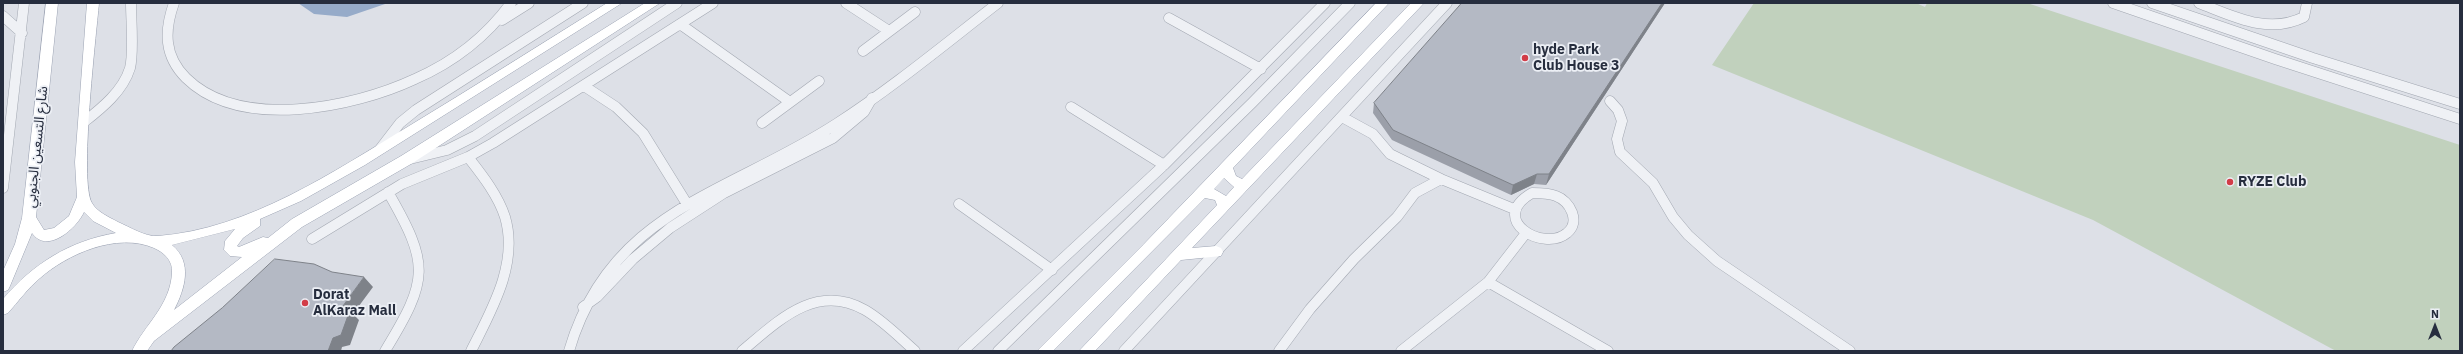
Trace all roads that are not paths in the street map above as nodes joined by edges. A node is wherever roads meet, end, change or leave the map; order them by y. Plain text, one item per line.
1 (24, 3) edge
2 (52, 3) edge
3 (93, 3) edge
4 (130, 3) edge
5 (174, 3) edge
6 (511, 3) edge
7 (529, 3) edge
8 (583, 3) edge
9 (616, 3) edge
10 (654, 3) edge
11 (677, 3) edge
12 (713, 3) edge
13 (846, 3) edge
14 (998, 3) edge
15 (1325, 3) edge
16 (1350, 3) edge
17 (1383, 3) edge
18 (1418, 3) edge
19 (1447, 3) edge
20 (2113, 3) edge
21 (2134, 3) edge
22 (2152, 3) edge
23 (2199, 3) edge
24 (2307, 3) edge
25 (915, 12) dead end
26 (3, 16) edge
27 (1169, 18) dead end
28 (497, 23) junction
29 (680, 24) junction
30 (889, 31) junction
31 (22, 33) junction
32 (863, 51) dead end
33 (1261, 69) junction
34 (819, 81) dead end
35 (584, 86) junction
36 (1610, 101) dead end
37 (790, 102) junction
38 (2460, 104) edge
39 (1071, 107) dead end
40 (2460, 112) edge
41 (1342, 117) junction
42 (2460, 119) edge
43 (84, 122) junction
44 (762, 123) dead end
45 (380, 150) junction
46 (468, 157) junction
47 (406, 160) junction
48 (772, 164) junction
49 (1164, 165) junction
50 (1226, 167) junction
51 (1441, 179) junction
52 (1245, 185) junction
53 (3, 188) edge
54 (388, 192) junction
55 (1202, 193) junction
56 (82, 199) junction
57 (687, 204) junction
58 (959, 204) dead end
59 (1224, 207) junction
60 (1514, 209) junction
61 (264, 214) junction
62 (29, 218) junction
63 (297, 223) junction
64 (1526, 233) junction
65 (140, 238) junction
66 (312, 239) dead end
67 (156, 242) junction
68 (1216, 252) junction
69 (1177, 256) junction
70 (1052, 270) junction
71 (1488, 282) junction
72 (3, 286) edge
73 (582, 308) junction
74 (3, 309) edge
75 (148, 338) junction
76 (1408, 347) edge
77 (139, 351) edge
78 (385, 351) edge
79 (470, 351) edge
80 (569, 351) edge
81 (742, 351) edge
82 (915, 351) edge
83 (963, 351) edge
84 (998, 351) edge
85 (1044, 351) edge
86 (1086, 351) edge
87 (1124, 351) edge
88 (1279, 351) edge
89 (1401, 351) edge
90 (1608, 351) edge
91 (1850, 351) edge

1 - 31 street
2 - 62 main road, شارع التسعين الجنوبي
3 - 43 main road
4 - 43 street
5 - 28 street
6 - 28 street
7 - 28 street
8 - 45 street
9 - 45 main road
10 - 47 main road
11 - 47 street
12 - 29 street
13 - 30 street
14 - 48 street
15 - 33 street
16 - 84 street
17 - 50 main road
18 - 52 main road
19 - 41 street
20 - 42 street
21 - 40 street
22 - 38 street
23 - 24 street
25 - 30 street
26 - 31 street
27 - 33 street
29 - 35 street
29 - 37 street
30 - 32 street
31 - 53 street
33 - 49 street
34 - 37 street
35 - 46 street
35 - 57 street
36 - 91 street
37 - 44 street
39 - 49 street
41 - 51 street
41 - 68 street
43 - 56 main road
45 - 61 main road
46 - 54 street
46 - 79 street
47 - 63 main road
48 - 57 street
48 - 73 street
49 - 70 street
50 - 52 main road
50 - 55 main road
51 - 60 street
51 - 88 street
52 - 59 main road
54 - 66 street
54 - 78 street
55 - 59 main road
55 - 85 main road
56 - 62 main road
56 - 65 main road
57 - 73 street
58 - 70 street
59 - 69 main road
60 - 64 street
60 - 64 street
61 - 63 main road
61 - 67 main road
62 - 72 main road, شارع التسعين الجنوبي
63 - 75 main road
64 - 71 street
65 - 67 main road
65 - 74 main road
67 - 75 main road
68 - 69 main road
68 - 87 street
69 - 86 main road
70 - 83 street
71 - 76 street
71 - 90 street
73 - 80 street
75 - 77 main road
76 - 89 street
81 - 82 street

